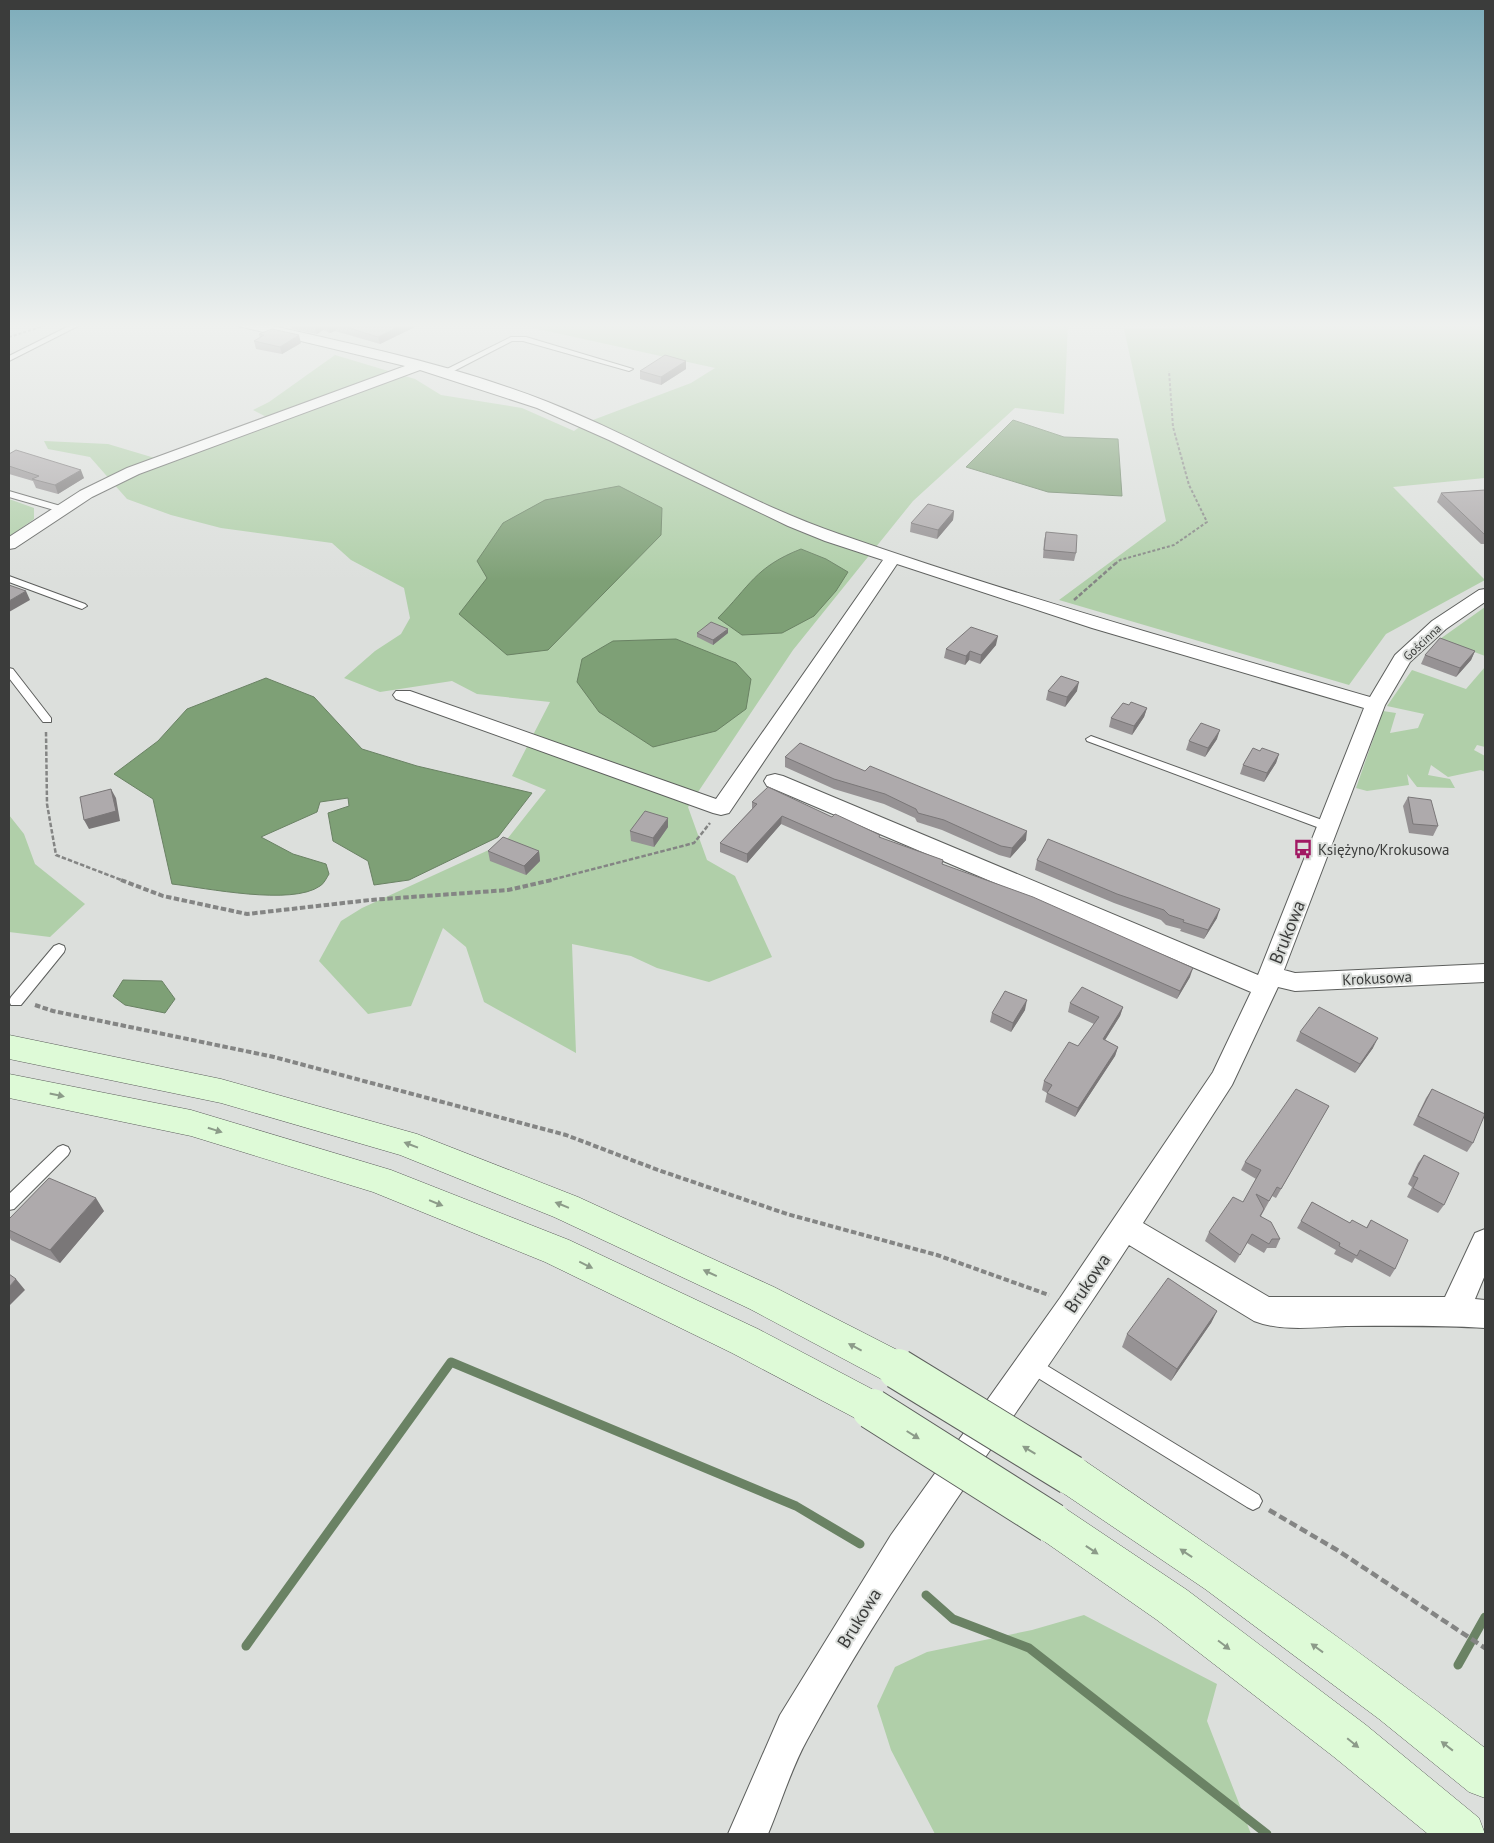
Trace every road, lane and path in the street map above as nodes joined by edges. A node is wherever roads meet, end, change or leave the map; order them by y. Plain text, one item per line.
1 (304, 409) edge
2 (549, 409) edge
3 (1172, 409) edge
4 (9, 494) edge
5 (61, 510) junction
6 (9, 544) edge
7 (892, 559) junction
8 (9, 579) edge
9 (1485, 594) edge
10 (1072, 601) dead end
11 (82, 606) dead end
12 (9, 671) edge
13 (403, 695) dead end
14 (1375, 705) junction
15 (47, 720) joint
16 (1091, 739) dead end
17 (775, 781) dead end
18 (721, 808) junction
19 (1329, 827) junction
20 (60, 949) dead end
21 (1485, 973) edge
22 (1267, 982) junction
23 (18, 1001) edge
24 (9, 1047) edge
25 (9, 1086) edge
26 (63, 1151) dead end
27 (9, 1204) edge
28 (1125, 1227) junction
29 (1485, 1242) edge
30 (1071, 1308) junction
31 (1454, 1311) junction
32 (1485, 1314) edge
33 (1031, 1364) junction
34 (1253, 1501) joint
35 (1485, 1648) edge
36 (1485, 1776) edge
37 (748, 1834) edge
38 (1464, 1834) edge

1 - 5 street
2 - 7 street
3 - 10 path
4 - 5 lane
5 - 6 street
7 - 14 street
7 - 18 street
8 - 11 lane
9 - 14 street, Gościnna
12 - 15 lane
13 - 18 street
14 - 19 street, Brukowa
15 - 18 path
16 - 19 lane
17 - 22 street, Krokusowa
19 - 22 street, Brukowa
20 - 23 lane
21 - 22 street, Krokusowa
22 - 28 street, Brukowa
23 - 30 path
36 -> 24 main road, bridge
25 -> 38 main road, bridge
26 - 27 lane
28 - 30 street, Brukowa
28 - 31 street
29 - 31 street
30 - 33 street, Brukowa
31 - 32 street
33 - 34 lane
33 - 37 street, Brukowa
34 - 35 path

